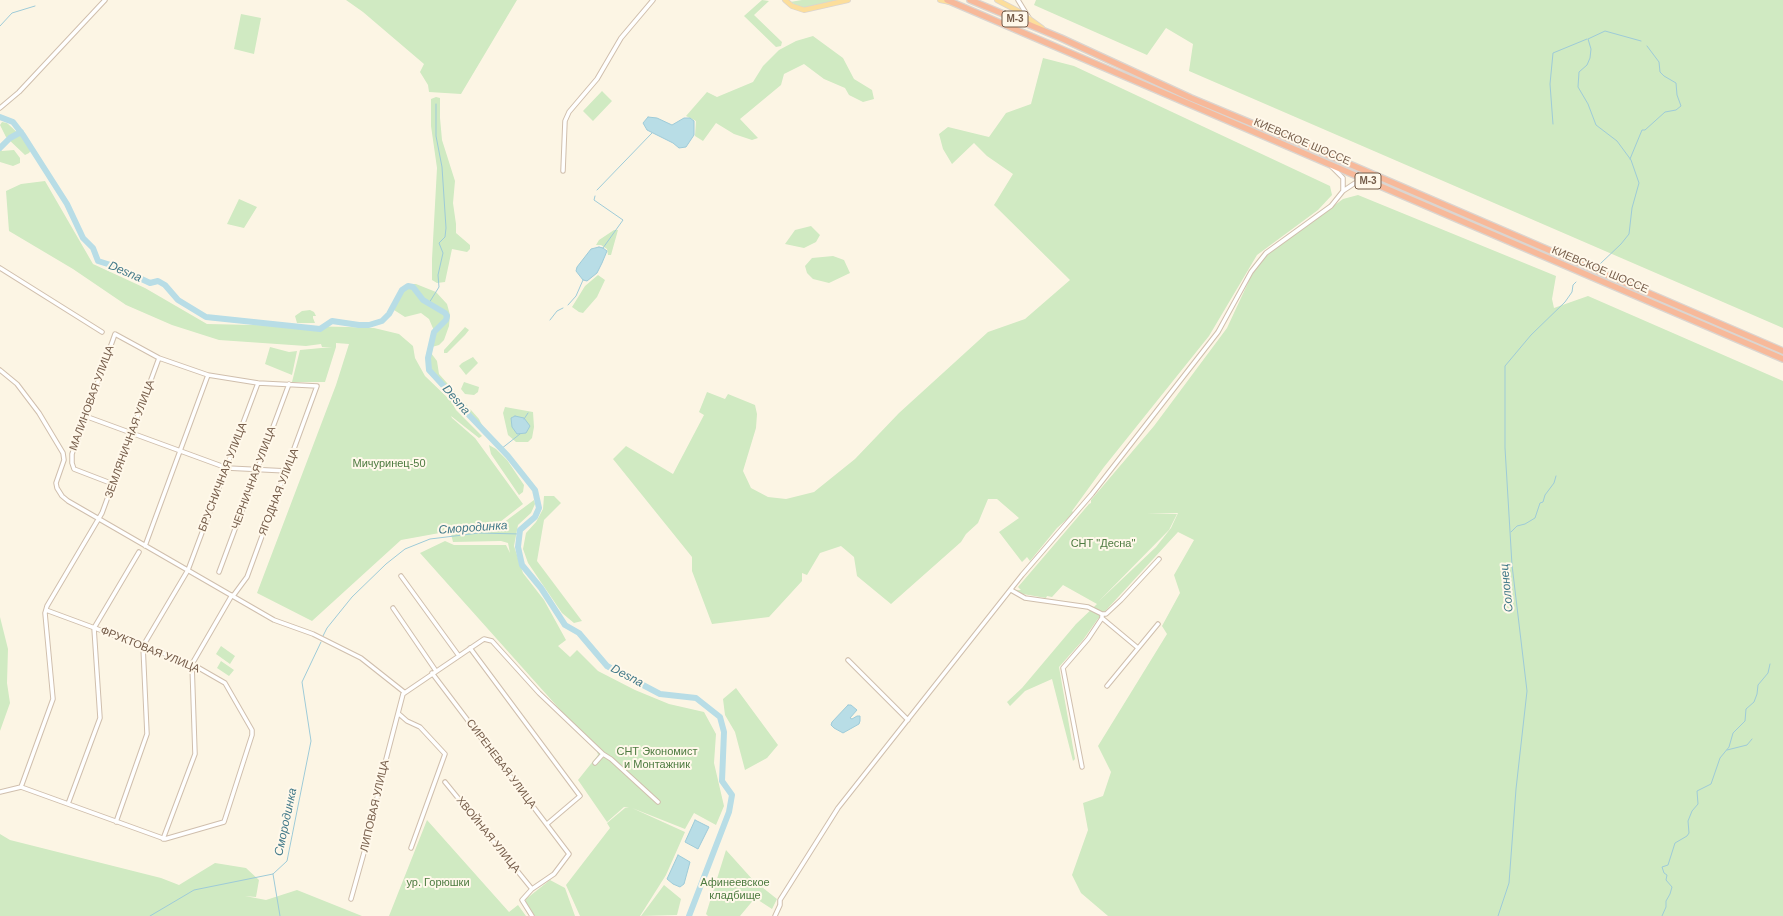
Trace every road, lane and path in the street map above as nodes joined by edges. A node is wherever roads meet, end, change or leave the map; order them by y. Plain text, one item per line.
1 (105, 0) edge
2 (653, 0) edge
3 (785, 0) edge
4 (848, 0) edge
5 (940, 0) edge
6 (970, 0) edge
7 (997, 0) edge
8 (1018, 0) edge
9 (950, 1) edge
10 (1029, 19) junction
11 (1061, 38) junction
12 (1, 107) edge
13 (1330, 165) junction
14 (563, 171) dead end
15 (1371, 183) junction
16 (1343, 191) junction
17 (0, 268) edge
18 (102, 332) dead end
19 (1783, 351) edge
20 (159, 358) junction
21 (1783, 359) edge
22 (0, 370) edge
23 (208, 375) junction
24 (258, 383) junction
25 (289, 384) junction
26 (85, 416) junction
27 (132, 433) junction
28 (180, 450) junction
29 (227, 468) junction
30 (257, 469) junction
31 (287, 471) junction
32 (113, 484) junction
33 (98, 519) junction
34 (145, 546) junction
35 (139, 552) dead end
36 (1159, 558) dead end
37 (188, 570) junction
38 (220, 572) dead end
39 (401, 576) dead end
40 (1011, 590) junction
41 (233, 596) junction
42 (394, 608) dead end
43 (46, 610) junction
44 (1102, 616) junction
45 (1158, 624) dead end
46 (94, 628) junction
47 (143, 646) junction
48 (470, 648) junction
49 (1138, 648) junction
50 (459, 656) junction
51 (848, 660) dead end
52 (192, 664) junction
53 (434, 672) junction
54 (1107, 686) dead end
55 (404, 692) junction
56 (398, 714) junction
57 (908, 720) junction
58 (603, 754) junction
59 (595, 763) dead end
60 (1082, 768) dead end
61 (445, 782) dead end
62 (21, 787) junction
63 (0, 792) edge
64 (658, 802) dead end
65 (68, 804) junction
66 (116, 822) junction
67 (547, 824) junction
68 (163, 839) junction
69 (411, 848) dead end
70 (532, 889) junction
71 (352, 899) dead end
72 (532, 916) edge
73 (775, 916) edge

1 - 12 street
2 - 14 street
3 - 4 main road
5 - 9 main road
6 - 11 highway, КИЕВСКОЕ ШОССЕ / М-3
7 - 10 main road
8 - 10 street
9 - 13 highway, КИЕВСКОЕ ШОССЕ / М-3
10 - 11 main road
11 - 19 highway, КИЕВСКОЕ ШОССЕ / М-3
13 - 15 highway, КИЕВСКОЕ ШОССЕ / М-3
13 - 16 street
15 - 16 street
15 - 21 highway, КИЕВСКОЕ ШОССЕ / М-3
16 - 40 street
17 - 18 street
20 - 23 street
20 - 26 street, МАЛИНОВАЯ УЛИЦА
20 - 27 street, ЗЕМЛЯНИЧНАЯ УЛИЦА
22 - 33 street
23 - 24 street
23 - 28 street
24 - 25 street
24 - 29 street, БРУСНИЧНАЯ УЛИЦА
25 - 30 street, ЧЕРНИЧНАЯ УЛИЦА
25 - 31 street, ЯГОДНАЯ УЛИЦА
26 - 27 street
26 - 32 street, МАЛИНОВАЯ УЛИЦА
27 - 28 street
27 - 32 street, ЗЕМЛЯНИЧНАЯ УЛИЦА
28 - 29 street
28 - 34 street
29 - 30 street
29 - 37 street, БРУСНИЧНАЯ УЛИЦА
30 - 31 street
30 - 38 street, ЧЕРНИЧНАЯ УЛИЦА
31 - 41 street, ЯГОДНАЯ УЛИЦА
32 - 33 street, ЗЕМЛЯНИЧНАЯ УЛИЦА
33 - 34 street
33 - 43 street
34 - 37 street
35 - 46 street
36 - 44 street
37 - 41 street
37 - 47 street, БРУСНИЧНАЯ УЛИЦА
39 - 50 street
40 - 44 street
40 - 57 street
41 - 52 street, ЯГОДНАЯ УЛИЦА
41 - 55 street
42 - 53 street, СИРЕНЕВАЯ УЛИЦА
43 - 46 street, ФРУКТОВАЯ УЛИЦА
43 - 62 street
44 - 49 street
44 - 60 street
45 - 49 street
46 - 47 street, ФРУКТОВАЯ УЛИЦА
46 - 65 street
47 - 52 street, ФРУКТОВАЯ УЛИЦА
47 - 66 street
48 - 50 street
48 - 58 street
48 - 67 street
49 - 54 street
50 - 53 street
51 - 57 street
52 - 68 street
52 - 68 street, ФРУКТОВАЯ УЛИЦА
53 - 55 street
53 - 67 street, СИРЕНЕВАЯ УЛИЦА
55 - 56 street, ЛИПОВАЯ УЛИЦА
56 - 69 street
56 - 71 street, ЛИПОВАЯ УЛИЦА
57 - 73 street
58 - 59 street
58 - 64 street
61 - 70 street, ХВОЙНАЯ УЛИЦА
62 - 63 street
62 - 65 street
65 - 66 street
66 - 68 street
67 - 70 street, СИРЕНЕВАЯ УЛИЦА
70 - 72 street

